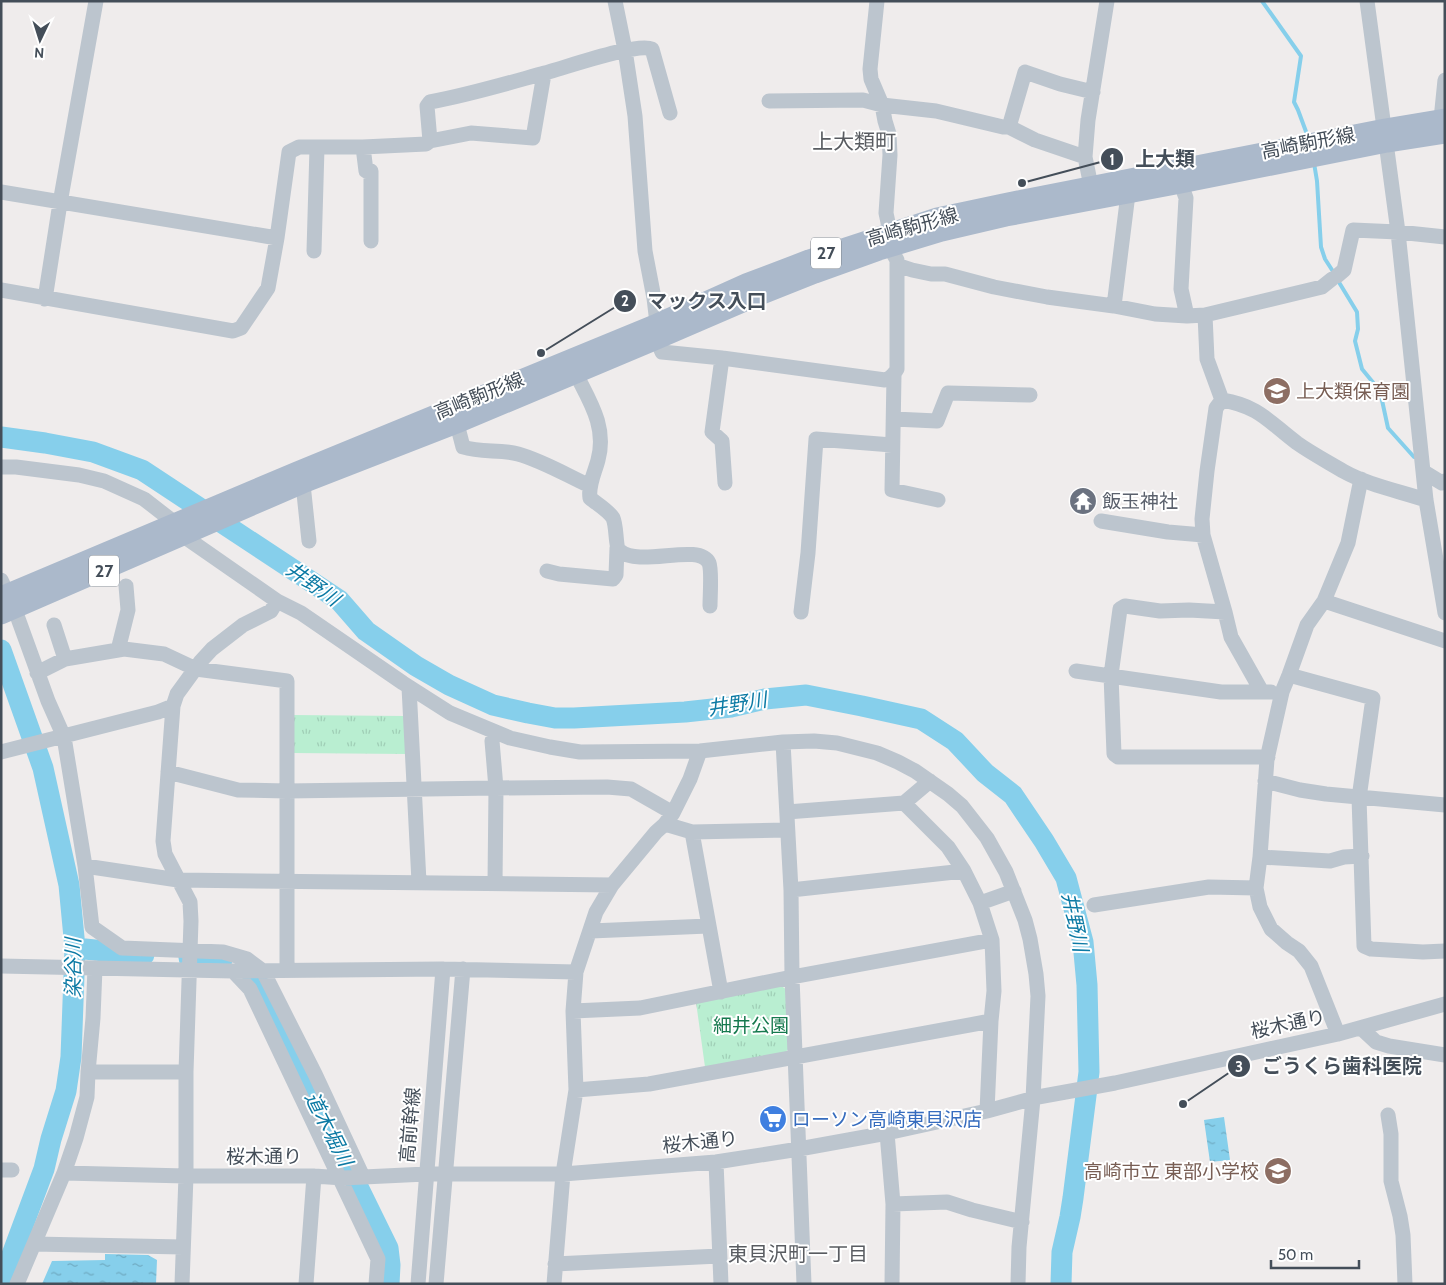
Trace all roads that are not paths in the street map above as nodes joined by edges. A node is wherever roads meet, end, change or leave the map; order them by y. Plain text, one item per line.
1 (96, 1) edge
2 (615, 1) edge
3 (877, 1) edge
4 (1107, 1) edge
5 (1367, 1) edge
6 (625, 50) junction
7 (544, 74) junction
8 (1445, 80) edge
9 (1093, 92) junction
10 (769, 101) dead end
11 (882, 105) junction
12 (670, 113) dead end
13 (1444, 124) edge
14 (1009, 127) junction
15 (1386, 135) junction
16 (430, 141) junction
17 (363, 147) junction
18 (317, 148) junction
19 (1085, 158) junction
20 (1181, 184) junction
21 (1091, 186) junction
22 (1, 192) edge
23 (1128, 194) junction
24 (60, 203) junction
25 (1398, 232) junction
26 (1445, 237) edge
27 (277, 238) junction
28 (370, 241) dead end
29 (892, 248) junction
30 (314, 251) dead end
31 (1, 290) edge
32 (45, 299) junction
33 (1114, 306) junction
34 (1205, 315) junction
35 (1187, 316) junction
36 (657, 332) junction
37 (722, 358) junction
38 (576, 374) junction
39 (894, 375) junction
40 (1030, 395) dead end
41 (1222, 400) junction
42 (894, 419) junction
43 (457, 424) junction
44 (892, 445) junction
45 (1, 467) edge
46 (1424, 472) junction
47 (300, 478) junction
48 (1361, 479) junction
49 (1445, 482) edge
50 (725, 483) dead end
51 (590, 486) junction
52 (938, 500) dead end
53 (1426, 500) junction
54 (1100, 521) dead end
55 (185, 528) junction
56 (1203, 535) junction
57 (309, 541) dead end
58 (618, 548) junction
59 (547, 571) dead end
60 (126, 586) dead end
61 (6, 601) edge
62 (277, 601) junction
63 (1324, 601) junction
64 (710, 606) dead end
65 (1444, 607) edge
66 (801, 612) dead end
67 (1225, 612) junction
68 (1445, 613) edge
69 (54, 624) dead end
70 (1445, 641) edge
71 (118, 650) junction
72 (66, 659) junction
73 (196, 669) junction
74 (1076, 671) dead end
75 (37, 673) junction
76 (1111, 675) junction
77 (1289, 675) junction
78 (409, 687) junction
79 (1262, 692) junction
80 (1282, 692) junction
81 (173, 706) junction
82 (495, 732) junction
83 (61, 737) junction
84 (783, 742) junction
85 (8, 751) edge
86 (700, 751) junction
87 (1268, 757) junction
88 (168, 772) junction
89 (930, 781) junction
90 (1265, 781) junction
91 (496, 788) junction
92 (415, 789) junction
93 (287, 791) junction
94 (1359, 798) junction
95 (904, 803) junction
96 (1445, 805) edge
97 (787, 812) junction
98 (669, 818) junction
99 (788, 830) junction
100 (692, 832) junction
101 (1362, 856) junction
102 (1260, 857) junction
103 (85, 866) junction
104 (964, 871) junction
105 (178, 880) junction
106 (287, 882) junction
107 (419, 882) junction
108 (496, 883) junction
109 (612, 885) junction
110 (1256, 888) junction
111 (791, 890) junction
112 (1014, 891) junction
113 (980, 902) junction
114 (1094, 906) dead end
115 (708, 926) junction
116 (591, 931) junction
117 (992, 940) junction
118 (1445, 951) edge
119 (190, 960) junction
120 (1, 966) edge
121 (93, 968) junction
122 (444, 969) junction
123 (463, 969) junction
124 (287, 970) junction
125 (232, 971) junction
126 (263, 971) junction
127 (576, 972) junction
128 (792, 977) junction
129 (722, 992) junction
130 (1445, 1004) edge
131 (573, 1011) junction
132 (991, 1021) junction
133 (1361, 1028) junction
134 (1338, 1034) junction
135 (1445, 1055) edge
136 (796, 1057) junction
137 (88, 1072) junction
138 (186, 1072) junction
139 (576, 1090) junction
140 (1036, 1098) junction
141 (987, 1111) junction
142 (1388, 1115) dead end
143 (887, 1133) junction
144 (799, 1150) junction
145 (716, 1162) junction
146 (64, 1173) junction
147 (426, 1174) junction
148 (444, 1174) junction
149 (563, 1174) junction
150 (186, 1176) junction
151 (314, 1176) junction
152 (362, 1177) junction
153 (341, 1178) junction
154 (893, 1204) junction
155 (1022, 1222) junction
156 (34, 1244) junction
157 (183, 1247) junction
158 (719, 1256) junction
159 (554, 1264) junction
160 (17, 1284) edge
161 (182, 1284) edge
162 (306, 1284) edge
163 (376, 1284) edge
164 (418, 1284) edge
165 (436, 1284) edge
166 (554, 1284) edge
167 (720, 1284) edge
168 (804, 1284) edge
169 (892, 1284) edge
170 (1018, 1284) edge
171 (1405, 1284) edge

1 - 24 street
2 - 6 street
3 - 11 street
4 - 9 street
5 - 15 street
6 - 7 street
6 - 12 street
6 - 36 street
7 - 16 street
7 - 16 street
8 - 13 street
9 - 14 street
9 - 19 street
10 - 11 street
11 - 14 street
11 - 29 street
13 - 15 main road, 高崎駒形線 / 27
14 - 19 street
15 - 20 main road, 高崎駒形線 / 27
15 - 21 main road, 高崎駒形線 / 27
15 - 25 street
16 - 17 street
17 - 18 street
17 - 28 street
18 - 27 street
18 - 30 street
19 - 21 street
20 - 23 main road, 高崎駒形線 / 27
20 - 35 street
21 - 29 main road, 高崎駒形線 / 27
22 - 24 street
23 - 29 main road, 高崎駒形線 / 27
23 - 33 street
24 - 27 street
24 - 32 street
25 - 26 street
25 - 34 street
25 - 46 street
27 - 32 street
29 - 33 street
29 - 36 main road, 高崎駒形線 / 27
29 - 39 street
31 - 32 street
33 - 35 street
34 - 35 street
34 - 41 street
36 - 37 street
36 - 38 main road, 高崎駒形線 / 27
36 - 47 main road, 高崎駒形線 / 27
37 - 39 street
37 - 50 street
38 - 43 main road, 高崎駒形線 / 27
38 - 51 street
39 - 42 street
40 - 42 street
41 - 48 street
41 - 56 street
42 - 44 street
43 - 47 main road, 高崎駒形線 / 27
43 - 51 street
44 - 52 street
44 - 66 street
45 - 55 street
46 - 49 street
46 - 53 street
47 - 55 main road, 高崎駒形線 / 27
47 - 57 street
48 - 53 street
48 - 63 street
51 - 58 street
53 - 65 street
54 - 56 street
55 - 61 main road, 27
55 - 62 street
56 - 67 street
58 - 59 street
58 - 64 street
60 - 71 street
61 - 75 street
62 - 73 street
62 - 78 street
63 - 70 street
63 - 77 street
65 - 68 street
67 - 76 street
67 - 79 street
69 - 72 street
71 - 72 street
71 - 73 street
72 - 75 street
73 - 81 street
73 - 93 street
74 - 76 street
75 - 83 street
76 - 79 street
76 - 87 street
77 - 80 street
77 - 94 street
78 - 82 street
78 - 92 street
79 - 80 street
80 - 87 street
81 - 83 street
81 - 88 street
82 - 86 street
82 - 91 street
83 - 85 street
83 - 103 street
84 - 86 street
84 - 89 street
84 - 97 street
86 - 98 street
87 - 90 street
88 - 93 street
88 - 105 street
89 - 95 street
89 - 112 street
90 - 94 street
90 - 102 street
91 - 92 street
91 - 98 street
91 - 108 street
92 - 93 street
92 - 107 street
93 - 106 street
94 - 96 street
94 - 101 street
95 - 97 street
95 - 104 street
97 - 99 street
98 - 100 street
98 - 109 street
99 - 100 street
99 - 111 street
100 - 115 street
101 - 102 street
101 - 118 street
102 - 110 street
103 - 105 street
103 - 119 street
104 - 111 street
104 - 113 street
105 - 106 street
105 - 119 street
106 - 107 street
106 - 124 street
107 - 108 street
108 - 109 street
109 - 116 street
110 - 114 street
110 - 134 street
111 - 128 street
112 - 113 street
112 - 140 street
113 - 117 street
115 - 116 street
115 - 129 street
116 - 127 street
117 - 128 street
117 - 132 street
119 - 121 street
119 - 125 street
119 - 126 street
119 - 138 street
120 - 121 street
121 - 137 street
122 - 123 street
122 - 124 street
122 - 147 street, 高前幹線
123 - 127 street
123 - 148 street, 高前幹線
124 - 126 street
125 - 126 street
125 - 153 street
126 - 152 street
127 - 131 street
128 - 129 street
128 - 136 street
129 - 131 street
130 - 133 street, 桜木通り
131 - 139 street
132 - 136 street
132 - 141 street
133 - 134 street, 桜木通り
133 - 135 street
134 - 140 street, 桜木通り
136 - 139 street
136 - 144 street
137 - 138 street
137 - 146 street
138 - 150 street
139 - 149 street
140 - 141 street, 桜木通り
140 - 155 street
141 - 143 street, 桜木通り
142 - 171 street
143 - 144 street, 桜木通り
143 - 154 street
144 - 145 street, 桜木通り
144 - 168 street
145 - 149 street, 桜木通り
145 - 158 street
146 - 150 street, 桜木通り
146 - 156 street
147 - 148 street, 桜木通り
147 - 152 street, 桜木通り
147 - 164 street, 高前幹線
148 - 149 street, 桜木通り
148 - 165 street, 高前幹線
149 - 159 street
150 - 151 street, 桜木通り
150 - 157 street
151 - 153 street, 桜木通り
151 - 162 street
152 - 153 street, 桜木通り
153 - 163 street
154 - 155 street
154 - 169 street
155 - 170 street
156 - 157 street
156 - 160 street
157 - 161 street
158 - 159 street
158 - 167 street
159 - 166 street

